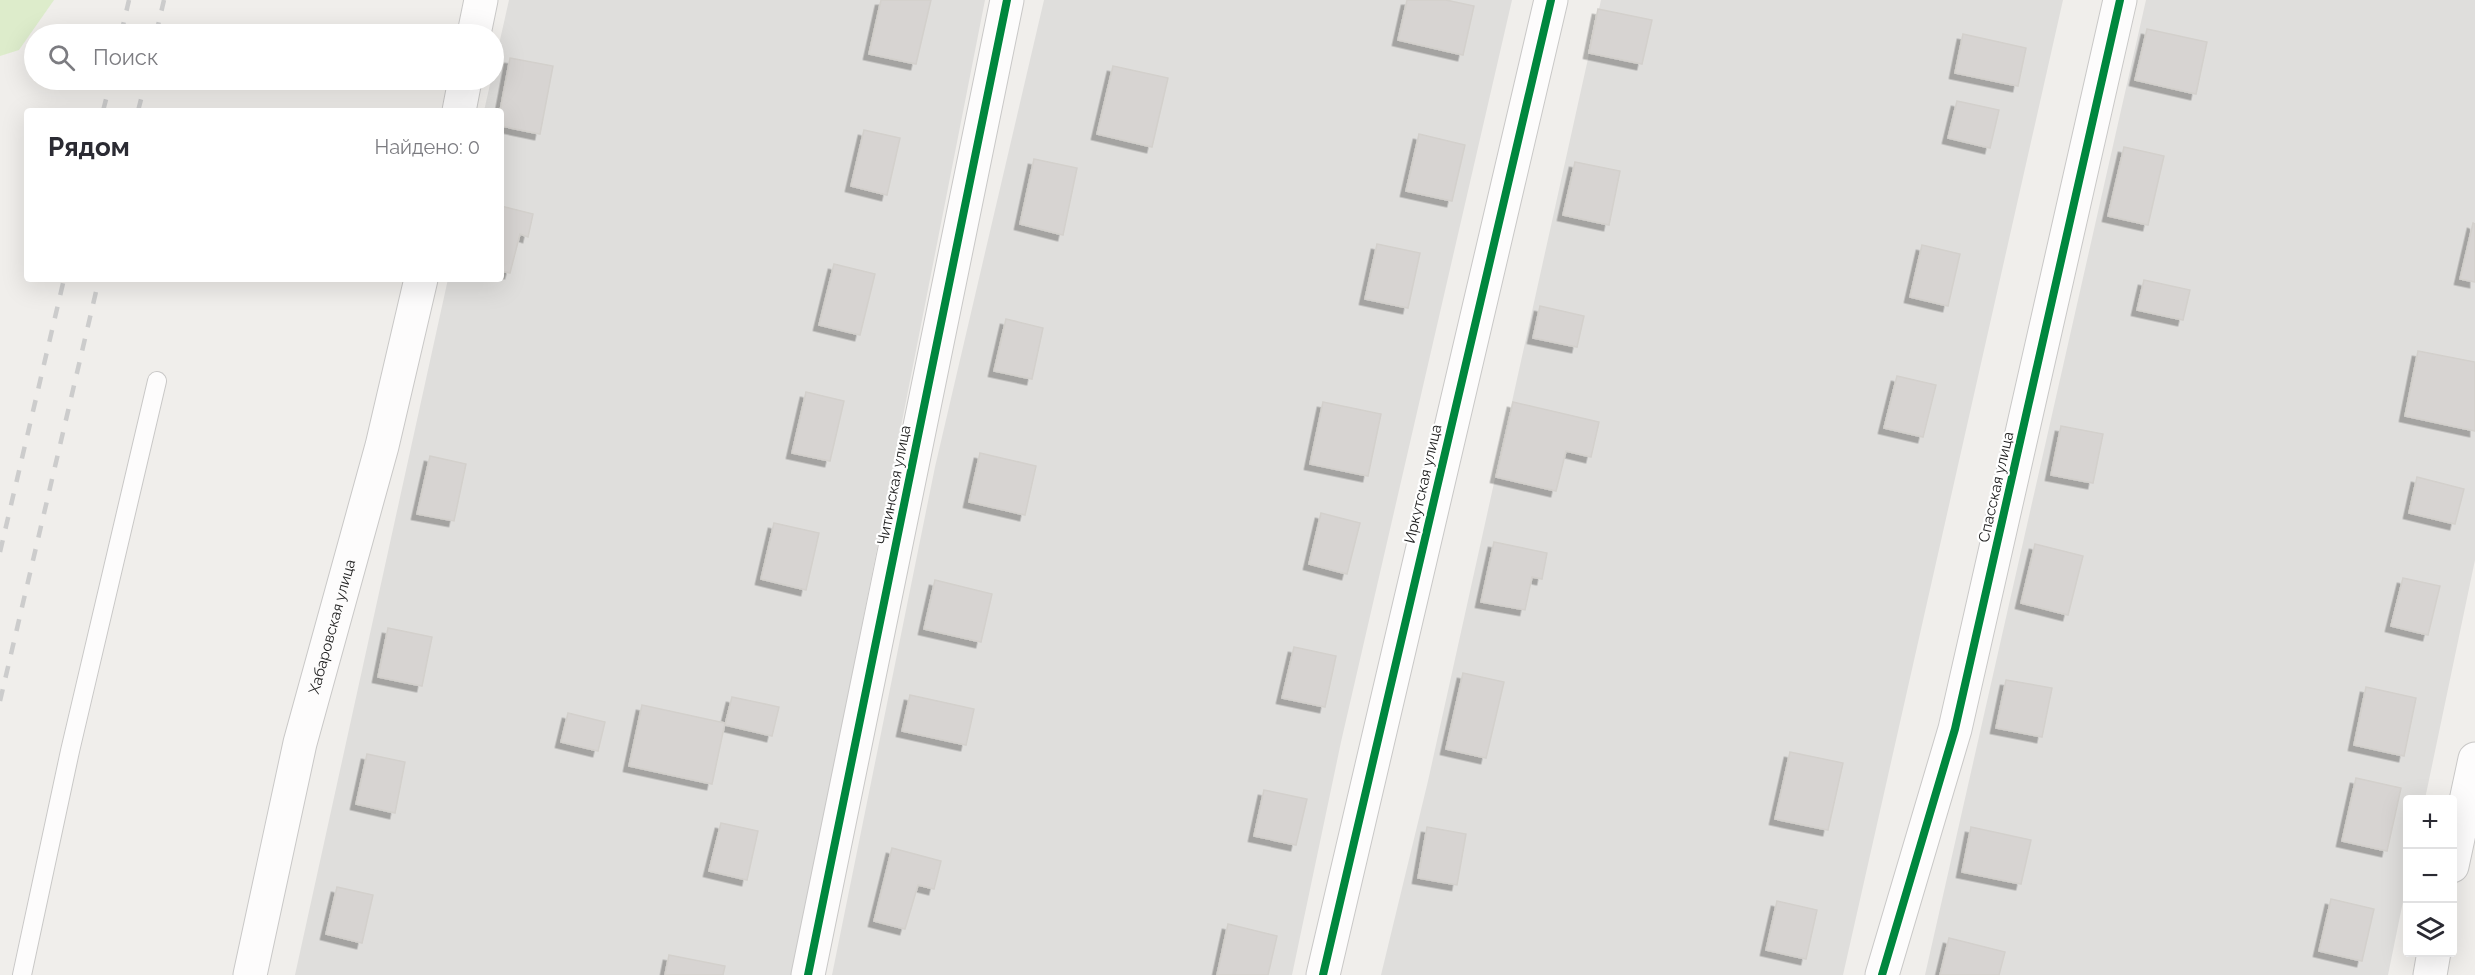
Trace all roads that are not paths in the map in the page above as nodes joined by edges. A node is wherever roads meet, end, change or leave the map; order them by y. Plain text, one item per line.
1 (481, 0) edge
2 (1008, 0) edge
3 (1551, 0) edge
4 (2120, 0) edge
5 (476, 24) edge
6 (463, 90) edge
7 (460, 108) edge
8 (420, 282) edge
9 (157, 381) dead end
10 (2475, 759) edge
11 (2456, 849) edge
12 (2433, 957) edge
13 (22, 975) edge
14 (250, 975) edge
15 (808, 975) edge
16 (1323, 975) edge
17 (1882, 975) edge
18 (2430, 975) edge

1 - 5 street
2 - 15 street, Читинская улица
3 - 16 street, Иркутская улица
4 - 17 street, Спасская улица
6 - 7 street
8 - 14 street, Хабаровская улица
9 - 13 lane
10 - 11 street
12 - 18 street

